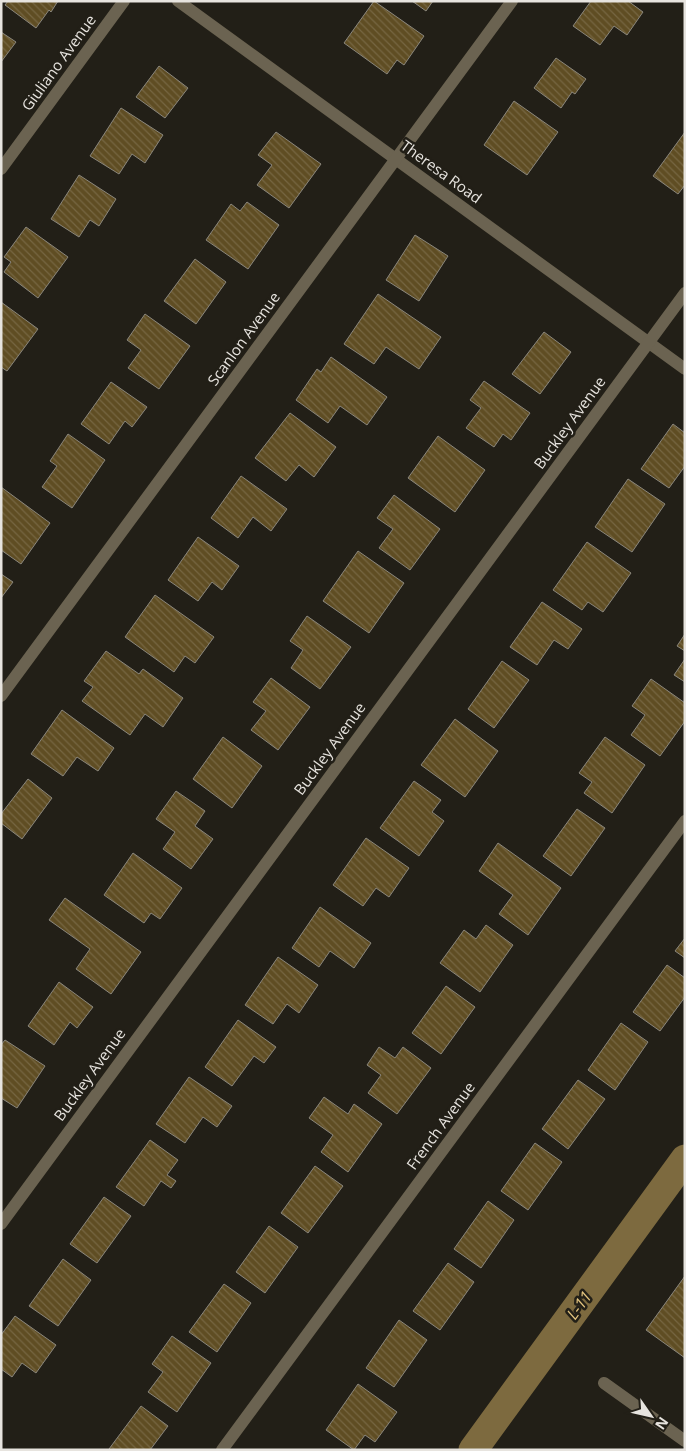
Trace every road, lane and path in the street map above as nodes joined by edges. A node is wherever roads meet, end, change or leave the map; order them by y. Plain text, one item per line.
1 (124, 1) edge
2 (178, 1) edge
3 (512, 1) edge
4 (396, 159) junction
5 (1, 169) edge
6 (685, 293) edge
7 (649, 343) junction
8 (685, 369) edge
9 (1, 696) edge
10 (685, 821) edge
11 (1, 1224) edge
12 (604, 1383) dead end
13 (685, 1441) edge
14 (222, 1450) edge

1 - 5 street, Giuliano Avenue
2 - 4 street, Theresa Road
3 - 4 street, Scanlon Avenue
4 - 7 street, Theresa Road
4 - 9 street, Scanlon Avenue
6 - 7 street, Buckley Avenue
7 - 8 street, Theresa Road
7 - 11 street, Buckley Avenue
10 - 14 street, French Avenue
12 - 13 street

